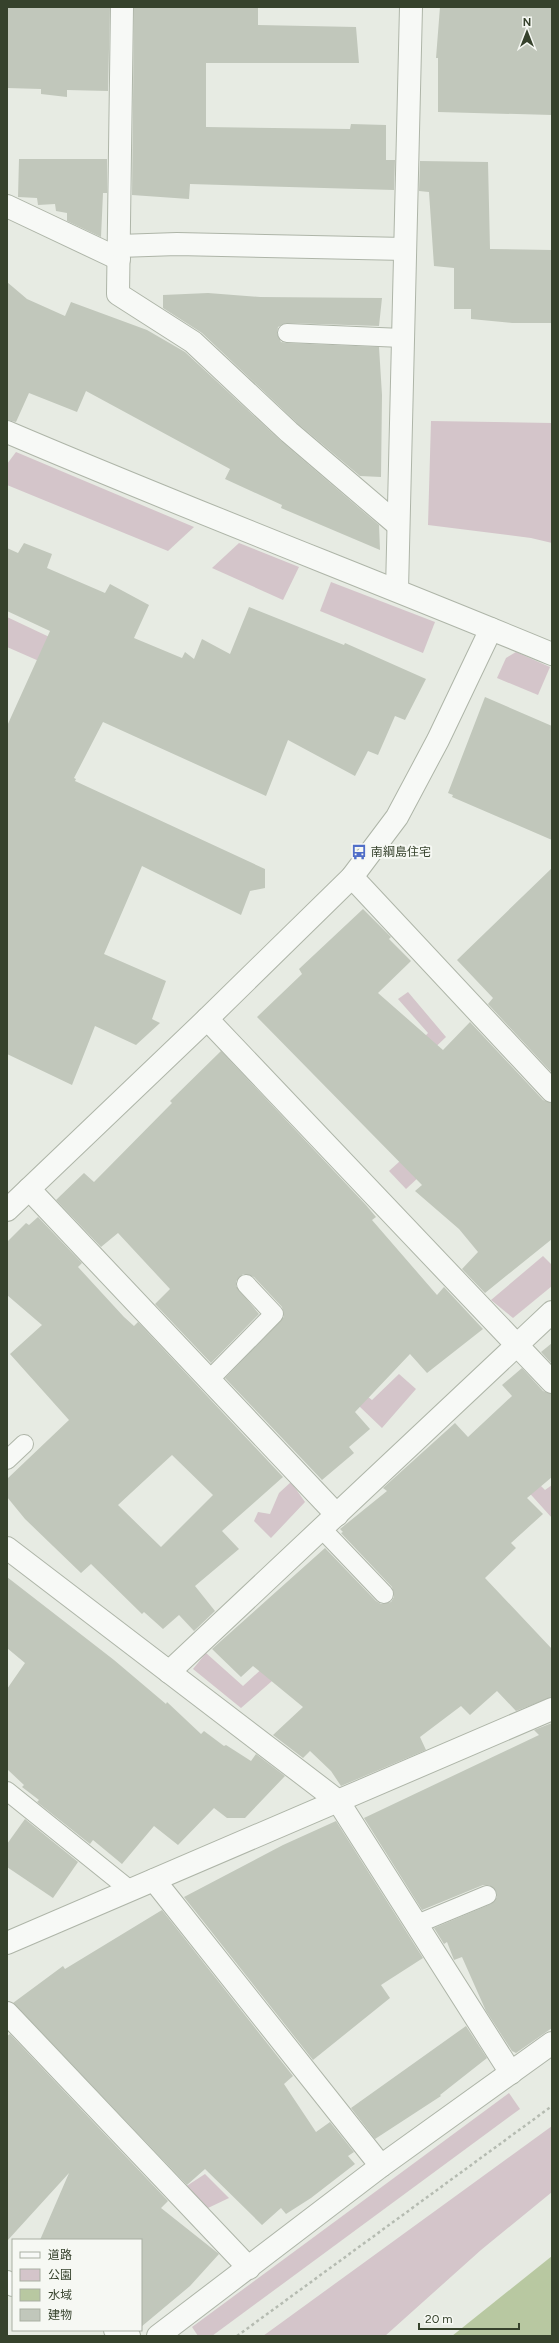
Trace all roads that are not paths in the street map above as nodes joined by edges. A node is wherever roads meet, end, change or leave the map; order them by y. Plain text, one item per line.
1 (122, 7) edge
2 (411, 7) edge
3 (7, 206) edge
4 (405, 249) junction
5 (119, 253) junction
6 (287, 333) dead end
7 (402, 338) junction
8 (7, 432) edge
9 (398, 525) junction
10 (397, 590) junction
11 (491, 629) junction
12 (552, 654) edge
13 (352, 877) junction
14 (207, 1019) junction
15 (552, 1091) edge
16 (29, 1189) junction
17 (7, 1210) edge
18 (246, 1284) dead end
19 (552, 1312) edge
20 (516, 1345) junction
21 (209, 1380) junction
22 (552, 1382) edge
23 (24, 1444) dead end
24 (7, 1460) edge
25 (330, 1522) junction
26 (7, 1548) edge
27 (384, 1594) dead end
28 (169, 1672) junction
29 (552, 1709) edge
30 (7, 1791) edge
31 (338, 1800) junction
32 (154, 1880) junction
33 (130, 1890) junction
34 (487, 1895) dead end
35 (417, 1924) junction
36 (7, 1943) edge
37 (7, 2013) edge
38 (552, 2043) edge
39 (511, 2073) junction
40 (381, 2166) junction
41 (249, 2268) junction
42 (117, 2331) edge
43 (129, 2336) edge
44 (158, 2336) edge

1 - 5 street
2 - 4 street
3 - 5 street
4 - 5 street
4 - 7 street
5 - 9 street
6 - 7 lane
7 - 9 street
8 - 10 street
9 - 10 street
10 - 11 street
11 - 12 street
11 - 13 street
13 - 14 street
13 - 15 street
14 - 16 street
14 - 20 street
16 - 17 street
16 - 21 street
18 - 21 lane
19 - 20 street
20 - 22 street
20 - 25 street
21 - 25 street
23 - 24 lane
25 - 27 lane
25 - 28 street
26 - 28 street
28 - 31 street
29 - 31 street
30 - 33 lane
31 - 32 street
31 - 35 street
32 - 33 street
32 - 40 street
33 - 36 street
34 - 35 lane
35 - 39 street
37 - 41 street
38 - 39 street
39 - 40 street
40 - 41 street
41 - 44 street
42 - 43 street

